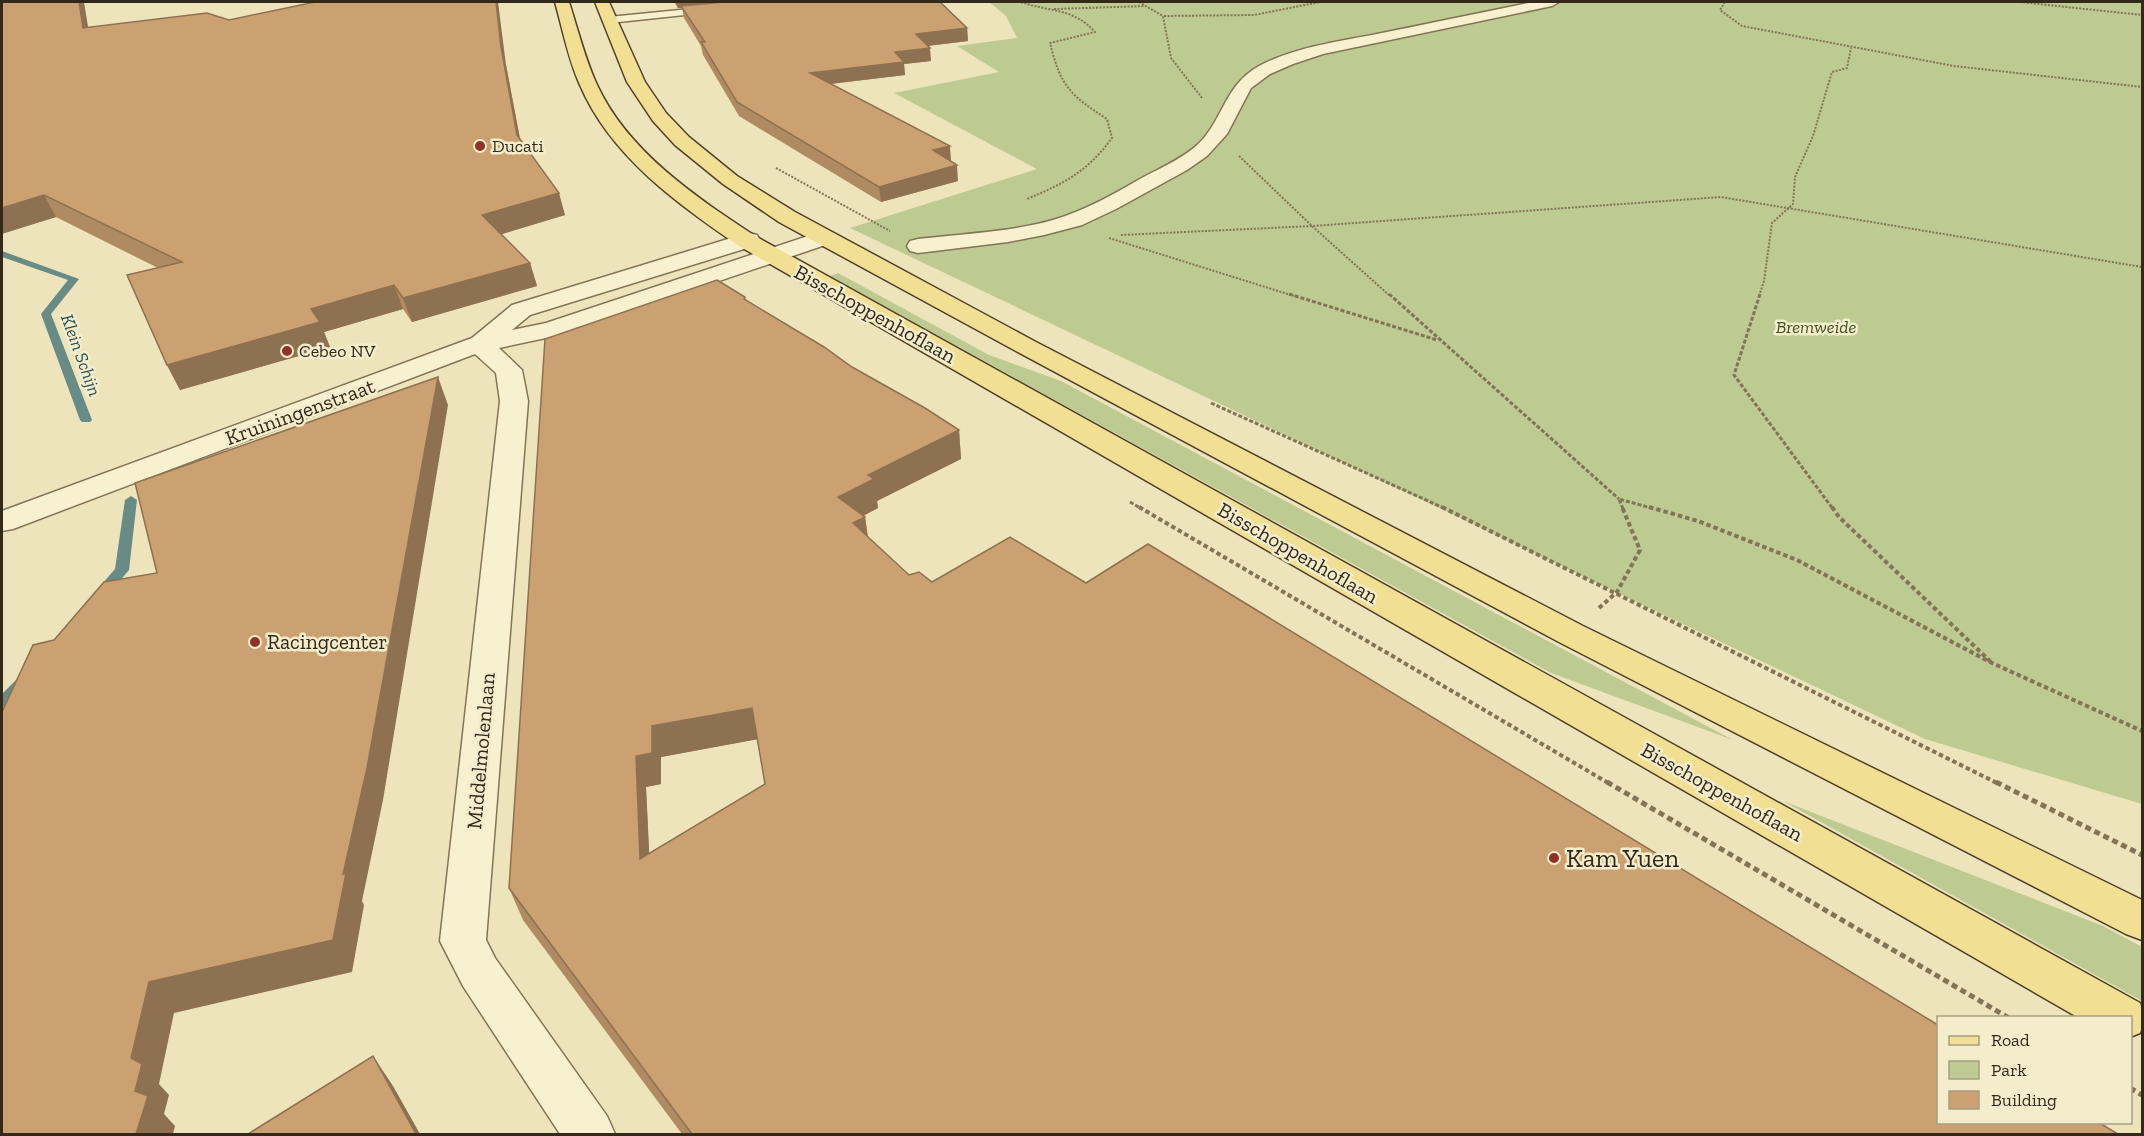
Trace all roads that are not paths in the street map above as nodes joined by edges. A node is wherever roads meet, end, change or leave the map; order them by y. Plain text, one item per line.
1 (562, 2) edge
2 (602, 2) edge
3 (1552, 2) edge
4 (722, 8) edge
5 (609, 20) junction
6 (812, 232) junction
7 (914, 244) road end
8 (759, 248) junction
9 (479, 345) junction
10 (2, 522) edge
11 (2142, 921) edge
12 (2121, 1016) edge
13 (589, 1134) edge

1 - 8 main road, Bisschoppenhoflaan
2 - 5 main road, Bisschoppenhoflaan
3 - 7 street
4 - 5 lane
5 - 6 main road, Bisschoppenhoflaan
6 - 8 street, Kruiningenstraat
6 - 11 main road, Bisschoppenhoflaan
8 - 9 street, Kruiningenstraat
8 - 12 main road, Bisschoppenhoflaan
9 - 10 street, Kruiningenstraat
9 - 13 street, Middelmolenlaan

